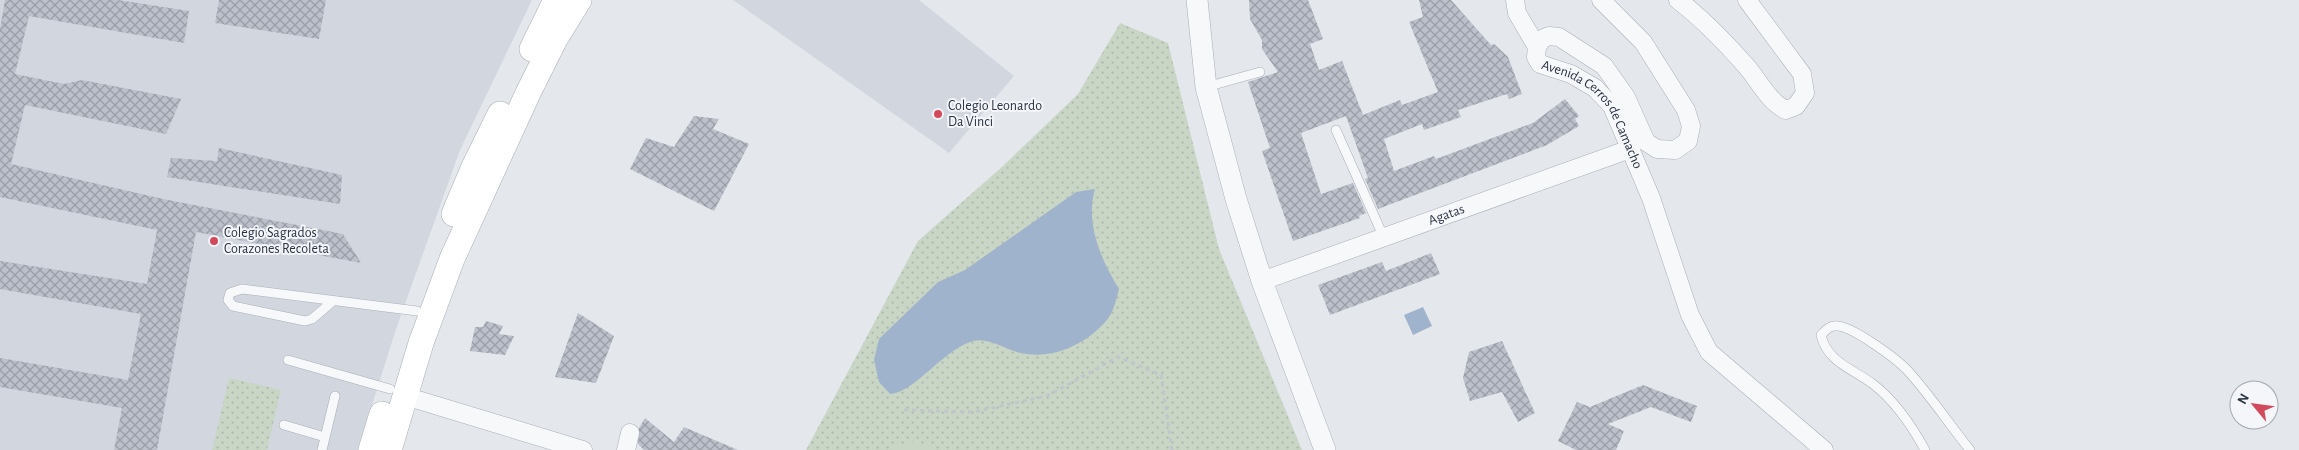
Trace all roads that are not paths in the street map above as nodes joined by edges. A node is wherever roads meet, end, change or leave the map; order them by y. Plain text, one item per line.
1 (556, 0) edge
2 (579, 0) edge
3 (1197, 0) edge
4 (1515, 0) edge
5 (1601, 0) edge
6 (1678, 0) edge
7 (1747, 0) edge
8 (1537, 47) junction
9 (1260, 72) dead end
10 (1206, 87) junction
11 (1336, 130) dead end
12 (1630, 149) junction
13 (1384, 238) junction
14 (1262, 281) junction
15 (333, 301) junction
16 (417, 311) junction
17 (288, 360) dead end
18 (397, 392) junction
19 (335, 396) dead end
20 (284, 425) dead end
21 (325, 437) junction
22 (541, 444) edge
23 (322, 450) edge
24 (371, 450) edge
25 (389, 450) edge
26 (583, 450) edge
27 (1325, 450) edge
28 (1824, 450) edge
29 (1925, 450) edge
30 (1970, 450) edge

1 - 16 main road
2 - 18 main road
3 - 10 street
4 - 8 street
5 - 8 street, Avenida Cerros de Camacho
6 - 7 street
8 - 12 street, Avenida Cerros de Camacho
9 - 10 lane
10 - 14 street
11 - 13 lane
12 - 13 street, Agatas
12 - 28 street, Avenida Cerros de Camacho
13 - 14 street, Agatas
14 - 27 street
15 - 15 lane
15 - 16 lane
16 - 18 main road
17 - 18 lane
18 - 22 street
18 - 24 main road
18 - 25 main road
19 - 21 lane
20 - 21 lane
21 - 23 lane
22 - 26 street
29 - 30 lane

